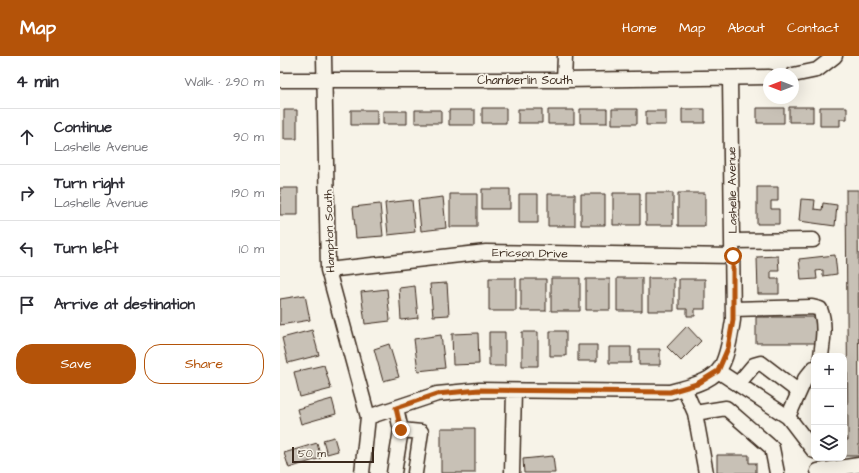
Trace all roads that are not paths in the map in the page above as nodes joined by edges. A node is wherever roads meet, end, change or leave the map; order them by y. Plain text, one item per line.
1 (324, 56) edge
2 (565, 56) edge
3 (835, 56) edge
4 (799, 74) edge
5 (730, 78) junction
6 (763, 78) edge
7 (326, 79) junction
8 (280, 80) edge
9 (564, 80) junction
10 (813, 240) dead end
11 (733, 241) junction
12 (733, 256) junction
13 (328, 270) junction
14 (733, 309) junction
15 (821, 353) edge
16 (718, 371) junction
17 (811, 372) edge
18 (738, 384) junction
19 (684, 388) junction
20 (514, 391) junction
21 (800, 392) junction
22 (396, 408) junction
23 (695, 413) junction
24 (368, 417) junction
25 (788, 417) junction
26 (401, 430) junction
27 (811, 447) edge
28 (859, 465) edge
29 (818, 467) edge
30 (362, 473) edge
31 (394, 473) edge
32 (415, 473) edge
33 (512, 473) edge
34 (706, 473) edge
35 (777, 473) edge

1 - 7 street, Hampton South
2 - 9 street
3 - 4 street
5 - 6 street, Chamberlin South
5 - 9 street, Chamberlin South
5 - 11 street, Lashelle Avenue
7 - 8 street, Chamberlin South
7 - 9 street, Chamberlin South
7 - 13 street, Hampton South
10 - 11 street
11 - 12 street, Lashelle Avenue
12 - 13 street, Ericson Drive
12 - 14 street, Lashelle Avenue
13 - 24 street, Hampton South
14 - 15 street
14 - 16 street, Lashelle Avenue
16 - 18 street
16 - 19 street
17 - 21 street
18 - 21 street
18 - 25 street
19 - 20 street
19 - 23 street
20 - 22 street
20 - 33 street
21 - 25 street
22 - 24 street
22 - 26 street
23 - 34 street
23 - 35 street
24 - 30 street, Hampton South
25 - 27 street
26 - 31 street
26 - 32 street
28 - 29 street

